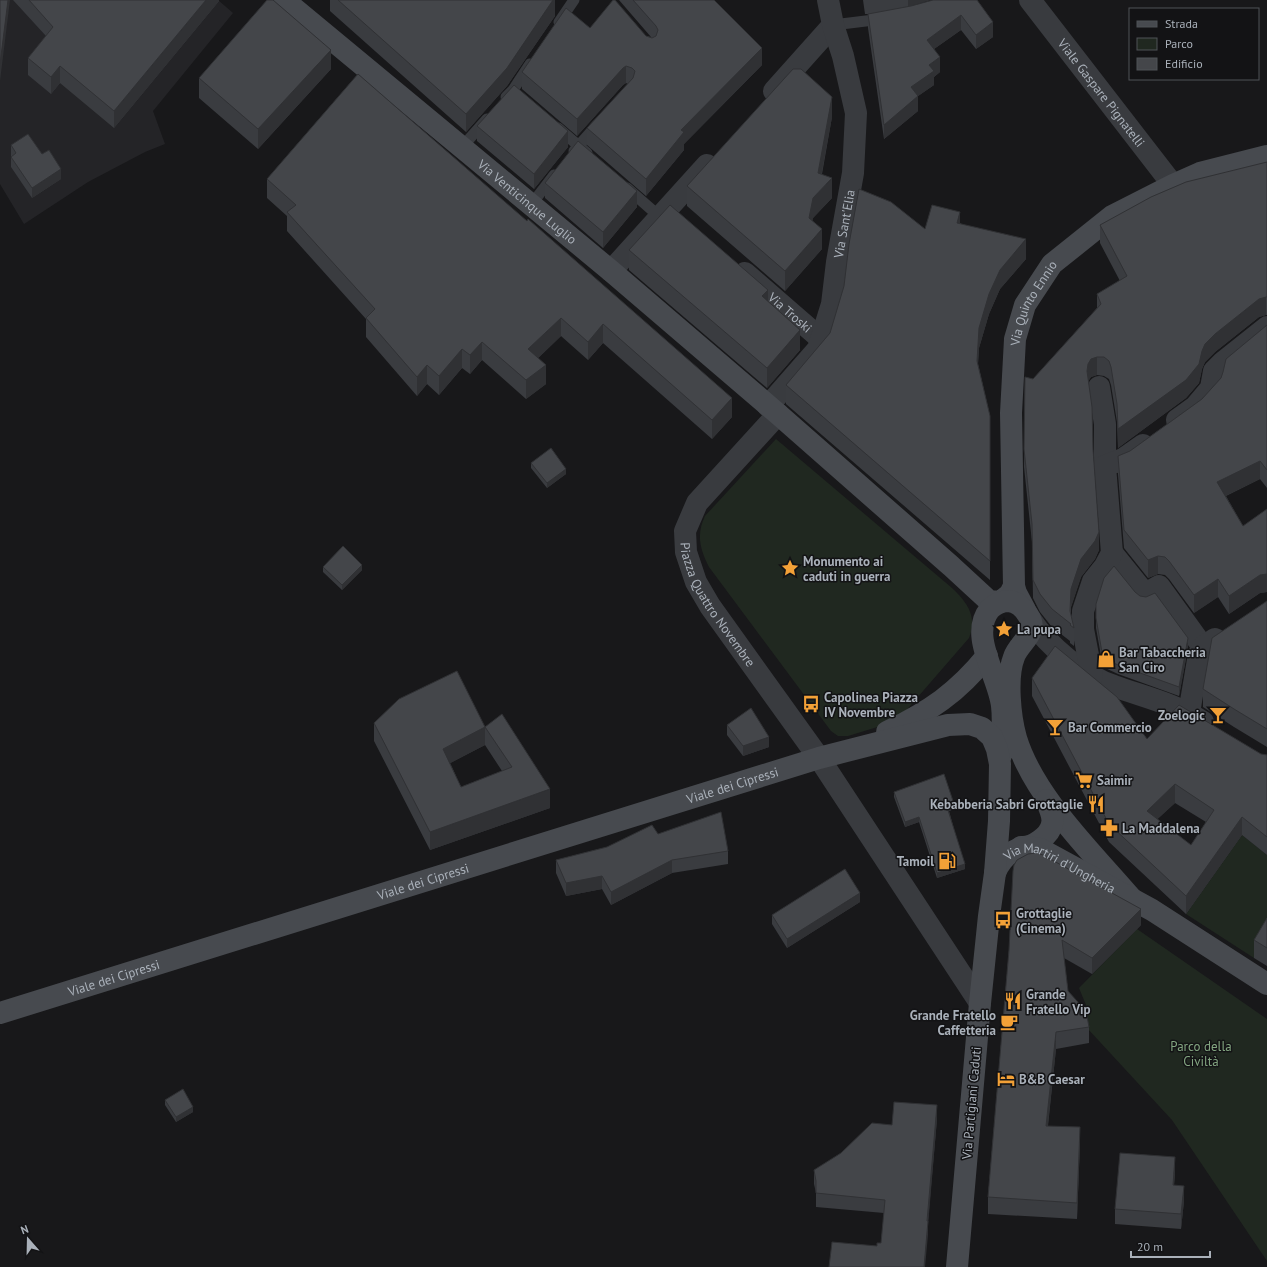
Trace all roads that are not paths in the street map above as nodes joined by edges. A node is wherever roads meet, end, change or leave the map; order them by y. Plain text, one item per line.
1 (574, 0) edge
2 (828, 0) edge
3 (1030, 0) edge
4 (295, 3) edge
5 (895, 16) edge
6 (833, 25) junction
7 (552, 32) edge
8 (535, 58) edge
9 (759, 107) edge
10 (603, 118) edge
11 (548, 120) edge
12 (578, 145) junction
13 (462, 147) junction
14 (722, 148) edge
15 (1267, 156) edge
16 (569, 157) edge
17 (596, 161) edge
18 (559, 169) edge
19 (619, 181) edge
20 (1173, 185) junction
21 (531, 205) junction
22 (665, 212) junction
23 (687, 222) edge
24 (728, 258) edge
25 (611, 271) junction
26 (1267, 327) edge
27 (821, 339) junction
28 (1099, 387) dead end
29 (773, 410) junction
30 (1105, 466) junction
31 (1112, 553) junction
32 (1014, 586) junction
33 (1000, 602) junction
34 (1028, 615) junction
35 (1229, 630) edge
36 (1203, 647) junction
37 (987, 656) junction
38 (1092, 676) junction
39 (1189, 713) junction
40 (1221, 734) edge
41 (846, 751) junction
42 (819, 758) junction
43 (1000, 764) junction
44 (1043, 792) junction
45 (999, 821) junction
46 (1024, 848) junction
47 (995, 873) junction
48 (1132, 899) junction
49 (1267, 984) edge
50 (980, 1003) junction
51 (0, 1013) edge
52 (957, 1267) edge

1 - 7 lane
2 - 6 street, Via Sant'Elia
3 - 20 street, Viale Gaspare Pignatelli
4 - 13 street, Via Venticinque Luglio
5 - 6 lane
6 - 9 street
6 - 27 street, Via Sant'Elia
8 - 13 lane
10 - 12 lane
11 - 12 lane
12 - 16 lane
12 - 17 lane
13 - 21 street, Via Venticinque Luglio
14 - 22 street
15 - 20 street, Via Quinto Ennio
18 - 21 lane
19 - 22 lane
20 - 32 street, Via Quinto Ennio
21 - 25 street, Via Venticinque Luglio
22 - 23 street
22 - 25 street
24 - 27 street, Via Troski
25 - 29 street, Via Venticinque Luglio
26 - 30 street
27 - 29 street, Via Sant'Elia
28 - 30 street
29 - 33 street
29 - 42 street, Piazza Quattro Novembre
30 - 31 street
31 - 36 street
31 - 38 street
32 - 33 street
32 - 34 street, Via Quinto Ennio
33 - 34 street
33 - 37 street
34 - 38 street
34 - 44 street, Via Martiri d'Ungheria
35 - 36 street
36 - 39 street
37 - 41 street
37 - 43 street
38 - 39 street
39 - 40 street
41 - 42 street, Viale dei Cipressi
41 - 43 street
42 - 50 street, Piazza Quattro Novembre
42 - 51 street, Viale dei Cipressi
43 - 45 street
44 - 46 street
44 - 48 street, Via Martiri d'Ungheria
45 - 46 street
45 - 47 street
46 - 47 street, Via Martiri d'Ungheria
46 - 48 street, Via Martiri d'Ungheria
47 - 50 street, Via Partigiani Caduti
48 - 49 street, Via Martiri d'Ungheria
50 - 52 street, Via Partigiani Caduti

